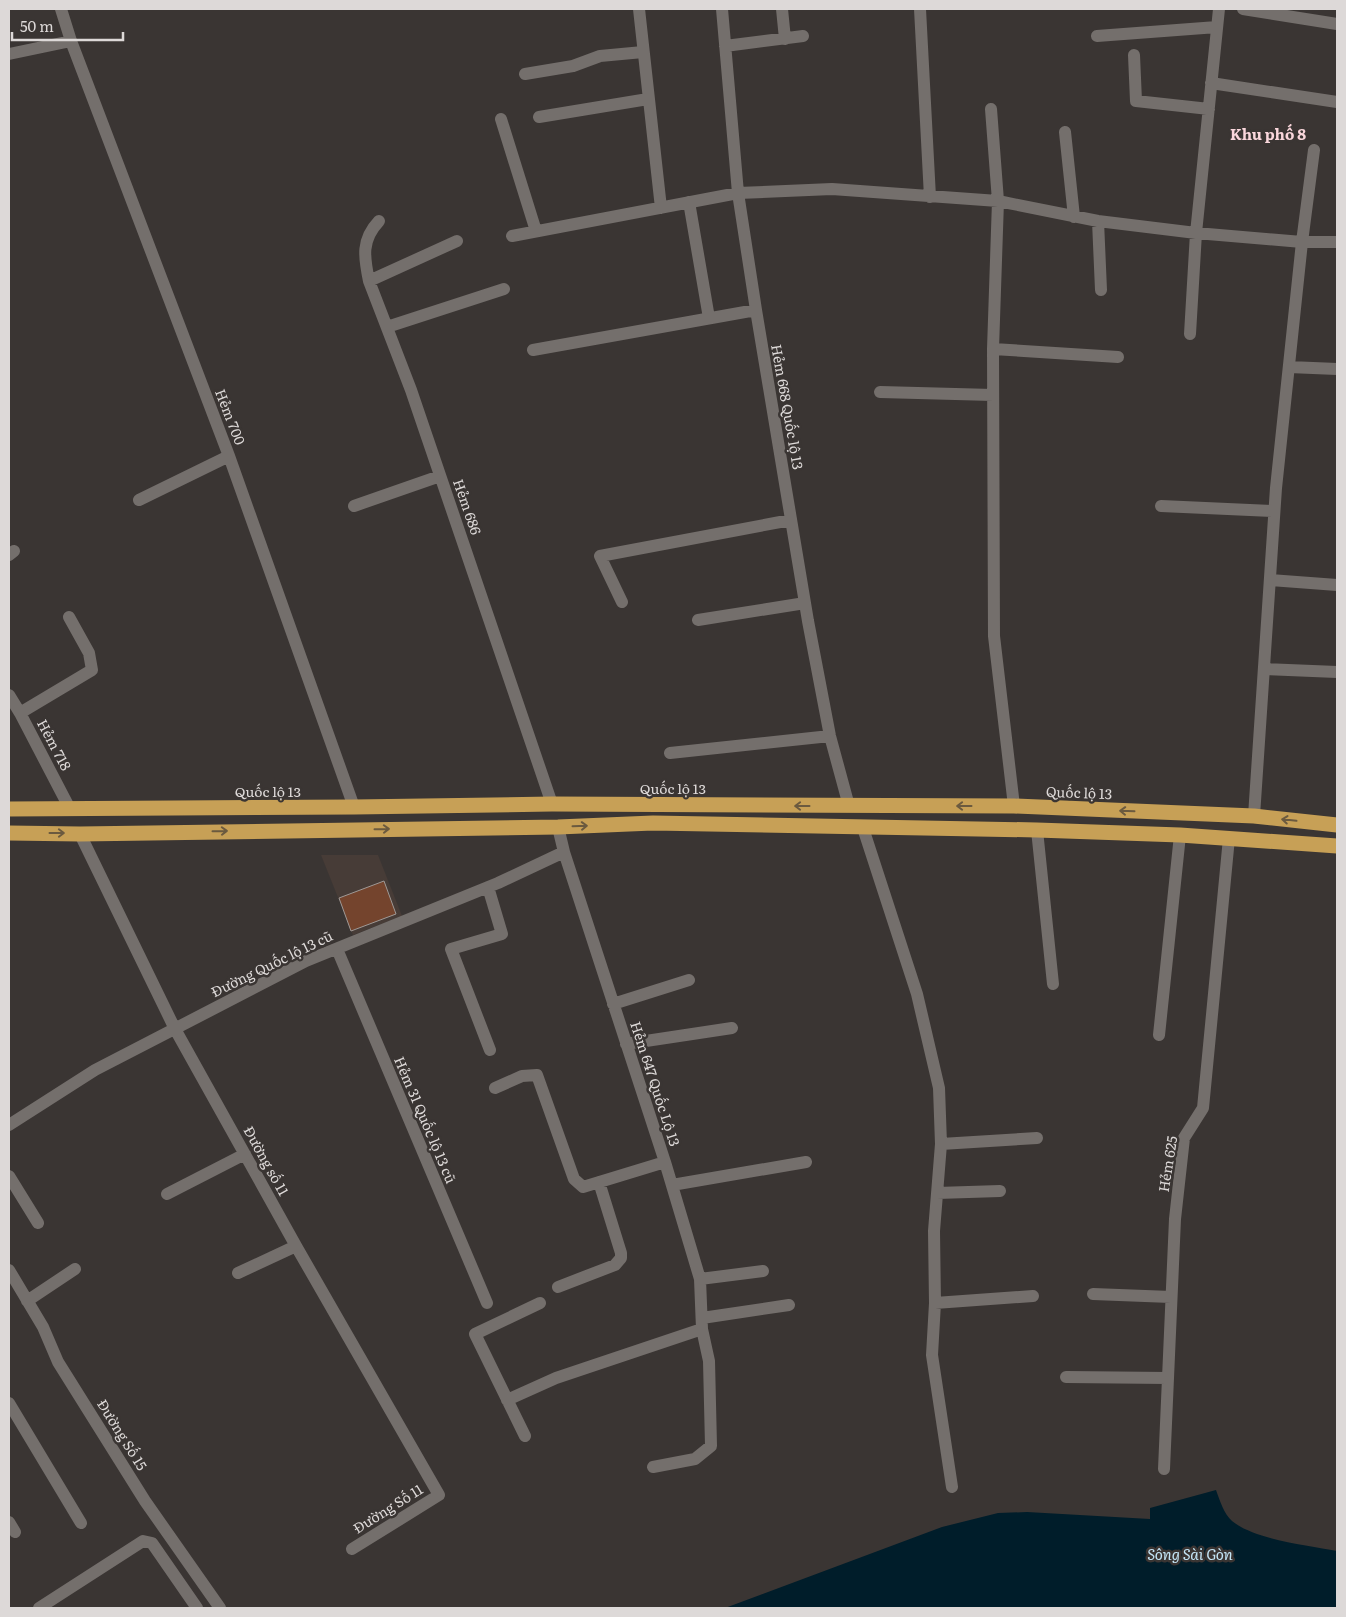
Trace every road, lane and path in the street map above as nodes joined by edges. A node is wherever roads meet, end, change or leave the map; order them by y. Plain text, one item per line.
1 (61, 9) edge
2 (639, 9) edge
3 (722, 9) edge
4 (782, 9) edge
5 (920, 9) edge
6 (1219, 9) edge
7 (1243, 9) edge
8 (1337, 24) edge
9 (1217, 28) junction
10 (803, 36) dead end
11 (1097, 36) dead end
12 (785, 39) junction
13 (71, 41) junction
14 (726, 46) junction
15 (643, 52) junction
16 (9, 54) edge
17 (1134, 55) dead end
18 (525, 74) dead end
19 (1212, 83) junction
20 (648, 99) junction
21 (1337, 102) edge
22 (992, 109) dead end
23 (1209, 109) junction
24 (539, 117) dead end
25 (501, 119) dead end
26 (1065, 132) dead end
27 (1314, 150) dead end
28 (738, 193) junction
29 (930, 197) junction
30 (998, 201) junction
31 (689, 202) junction
32 (661, 208) junction
33 (1074, 216) junction
34 (379, 221) dead end
35 (1098, 221) junction
36 (536, 231) junction
37 (1196, 233) junction
38 (512, 236) dead end
39 (457, 241) dead end
40 (1302, 242) junction
41 (1337, 242) edge
42 (369, 281) junction
43 (504, 289) dead end
44 (1101, 290) dead end
45 (756, 310) junction
46 (709, 318) junction
47 (387, 327) junction
48 (1190, 334) dead end
49 (993, 349) junction
50 (533, 350) dead end
51 (1118, 357) dead end
52 (1289, 367) junction
53 (1337, 369) edge
54 (880, 392) dead end
55 (993, 395) junction
56 (229, 456) junction
57 (440, 476) junction
58 (138, 500) dead end
59 (354, 506) dead end
60 (1161, 506) dead end
61 (1274, 512) junction
62 (791, 520) junction
63 (1270, 580) junction
64 (1337, 585) edge
65 (622, 602) dead end
66 (805, 603) junction
67 (69, 617) dead end
68 (698, 620) dead end
69 (1264, 669) junction
70 (1337, 672) edge
71 (9, 695) edge
72 (20, 713) junction
73 (830, 736) junction
74 (670, 753) dead end
75 (552, 804) junction
76 (849, 806) junction
77 (1014, 806) junction
78 (354, 807) junction
79 (9, 809) edge
80 (70, 809) junction
81 (1254, 816) junction
82 (1337, 825) edge
83 (558, 827) junction
84 (863, 828) junction
85 (1037, 830) junction
86 (9, 833) edge
87 (80, 834) junction
88 (1180, 835) junction
89 (1229, 838) junction
90 (1337, 846) edge
91 (564, 852) junction
92 (488, 887) junction
93 (337, 949) junction
94 (689, 980) dead end
95 (1052, 984) dead end
96 (613, 1004) junction
97 (732, 1028) dead end
98 (175, 1029) junction
99 (1159, 1035) dead end
100 (626, 1044) junction
101 (490, 1050) dead end
102 (495, 1088) dead end
103 (9, 1125) edge
104 (1037, 1138) dead end
105 (941, 1144) junction
106 (245, 1154) junction
107 (665, 1162) junction
108 (806, 1162) dead end
109 (9, 1176) edge
110 (599, 1182) junction
111 (672, 1185) junction
112 (1000, 1191) dead end
113 (937, 1193) junction
114 (166, 1194) dead end
115 (38, 1223) dead end
116 (296, 1246) junction
117 (75, 1269) dead end
118 (9, 1270) edge
119 (763, 1271) dead end
120 (238, 1273) dead end
121 (700, 1279) junction
122 (558, 1287) dead end
123 (1093, 1294) dead end
124 (1033, 1296) dead end
125 (1171, 1298) junction
126 (27, 1301) junction
127 (487, 1303) dead end
128 (540, 1303) dead end
129 (935, 1303) junction
130 (789, 1305) dead end
131 (702, 1323) junction
132 (1066, 1377) dead end
133 (1168, 1378) junction
134 (507, 1400) junction
135 (9, 1403) edge
136 (525, 1436) dead end
137 (653, 1467) dead end
138 (1164, 1469) dead end
139 (952, 1487) dead end
140 (439, 1495) joint
141 (80, 1524) dead end
142 (352, 1549) dead end
143 (39, 1608) edge
144 (197, 1608) edge
145 (220, 1608) edge

1 - 13 street, Hẻm 700
2 - 15 street
3 - 14 street, Hẻm 668 Quốc lộ 13
4 - 12 street
5 - 29 street
6 - 9 street
7 - 8 street
9 - 11 street
9 - 19 street
10 - 12 street
12 - 14 street
13 - 16 street
13 - 56 street, Hẻm 700
14 - 28 street, Hẻm 668 Quốc lộ 13
15 - 18 street
15 - 20 street
17 - 23 street
19 - 21 street
19 - 23 street
20 - 24 street
20 - 32 street
22 - 30 street
23 - 37 street
25 - 36 street
26 - 33 street
27 - 40 street
28 - 29 street
28 - 31 street
28 - 45 street, Hẻm 668 Quốc lộ 13
29 - 30 street
30 - 33 street
30 - 49 street
31 - 32 street
31 - 46 street
32 - 36 street
33 - 35 street
34 - 42 street, Hẻm 686
35 - 37 street
35 - 44 street
36 - 38 street
37 - 40 street
37 - 48 street
39 - 42 street
40 - 41 street
40 - 52 street
42 - 47 street, Hẻm 686
43 - 47 street
45 - 46 street
45 - 62 street, Hẻm 668 Quốc lộ 13
46 - 50 street
47 - 57 street, Hẻm 686
49 - 51 street
49 - 55 street
52 - 53 street
52 - 61 street
54 - 55 street
55 - 77 street
56 - 58 street
56 - 78 street, Hẻm 700
57 - 59 street
57 - 75 street, Hẻm 686
60 - 61 street
61 - 63 street
62 - 65 street
62 - 66 street, Hẻm 668 Quốc lộ 13
63 - 64 street
63 - 69 street
66 - 68 street
66 - 73 street, Hẻm 668 Quốc lộ 13
67 - 72 street
69 - 70 street
69 - 81 street
71 - 72 street, Hẻm 718
72 - 80 street, Hẻm 718
73 - 74 street
73 - 76 street, Hẻm 668 Quốc lộ 13
76 -> 75 highway, Quốc lộ 13
75 - 78 highway, Quốc lộ 13
75 - 83 highway
77 -> 76 highway, Quốc lộ 13
81 -> 77 highway, Quốc lộ 13
78 - 80 highway, Quốc lộ 13
79 - 80 highway, Quốc lộ 13
82 -> 81 highway, Quốc lộ 13
83 -> 84 highway
87 -> 83 highway
83 - 91 street
84 - 85 highway
84 - 105 street
85 - 88 highway
85 - 95 street
86 -> 87 highway
87 - 98 street, Đường số 11
88 - 89 highway
88 - 99 street
89 - 90 highway
89 - 125 street, Hẻm 625
91 - 92 street, Đường Quốc lộ 13 cũ
91 - 96 street, Hẻm 647 Quốc Lộ 13
92 - 93 street, Đường Quốc lộ 13 cũ
92 - 101 street
93 - 98 street, Đường Quốc lộ 13 cũ
93 - 127 street, Hẻm 31 Quốc lộ 13 cũ
94 - 96 street
96 - 100 street, Hẻm 647 Quốc Lộ 13
97 - 100 street
98 - 103 street, Đường Quốc lộ 13 cũ
98 - 106 street, Đường số 11
100 - 107 street, Hẻm 647 Quốc Lộ 13
102 - 110 street
104 - 105 street
105 - 113 street
106 - 114 street
106 - 116 street, Đường số 11
107 - 110 street
107 - 111 street, Hẻm 647 Quốc Lộ 13
108 - 111 street
109 - 115 street
110 - 122 street
111 - 121 street, Hẻm 647 Quốc Lộ 13
112 - 113 street
113 - 129 street
116 - 120 street
116 - 140 street, Đường số 11
117 - 126 street
118 - 126 street, Đường Số 15
119 - 121 street
121 - 131 street, Hẻm 647 Quốc Lộ 13
123 - 125 street
124 - 129 street
125 - 133 street, Hẻm 625
126 - 145 street, Đường Số 15
128 - 134 street
129 - 139 street
130 - 131 street
131 - 134 street
131 - 137 street, Hẻm 647 Quốc Lộ 13
132 - 133 street
133 - 138 street, Hẻm 625
134 - 136 street
135 - 141 street
140 - 142 street, Đường Số 11
143 - 144 street

